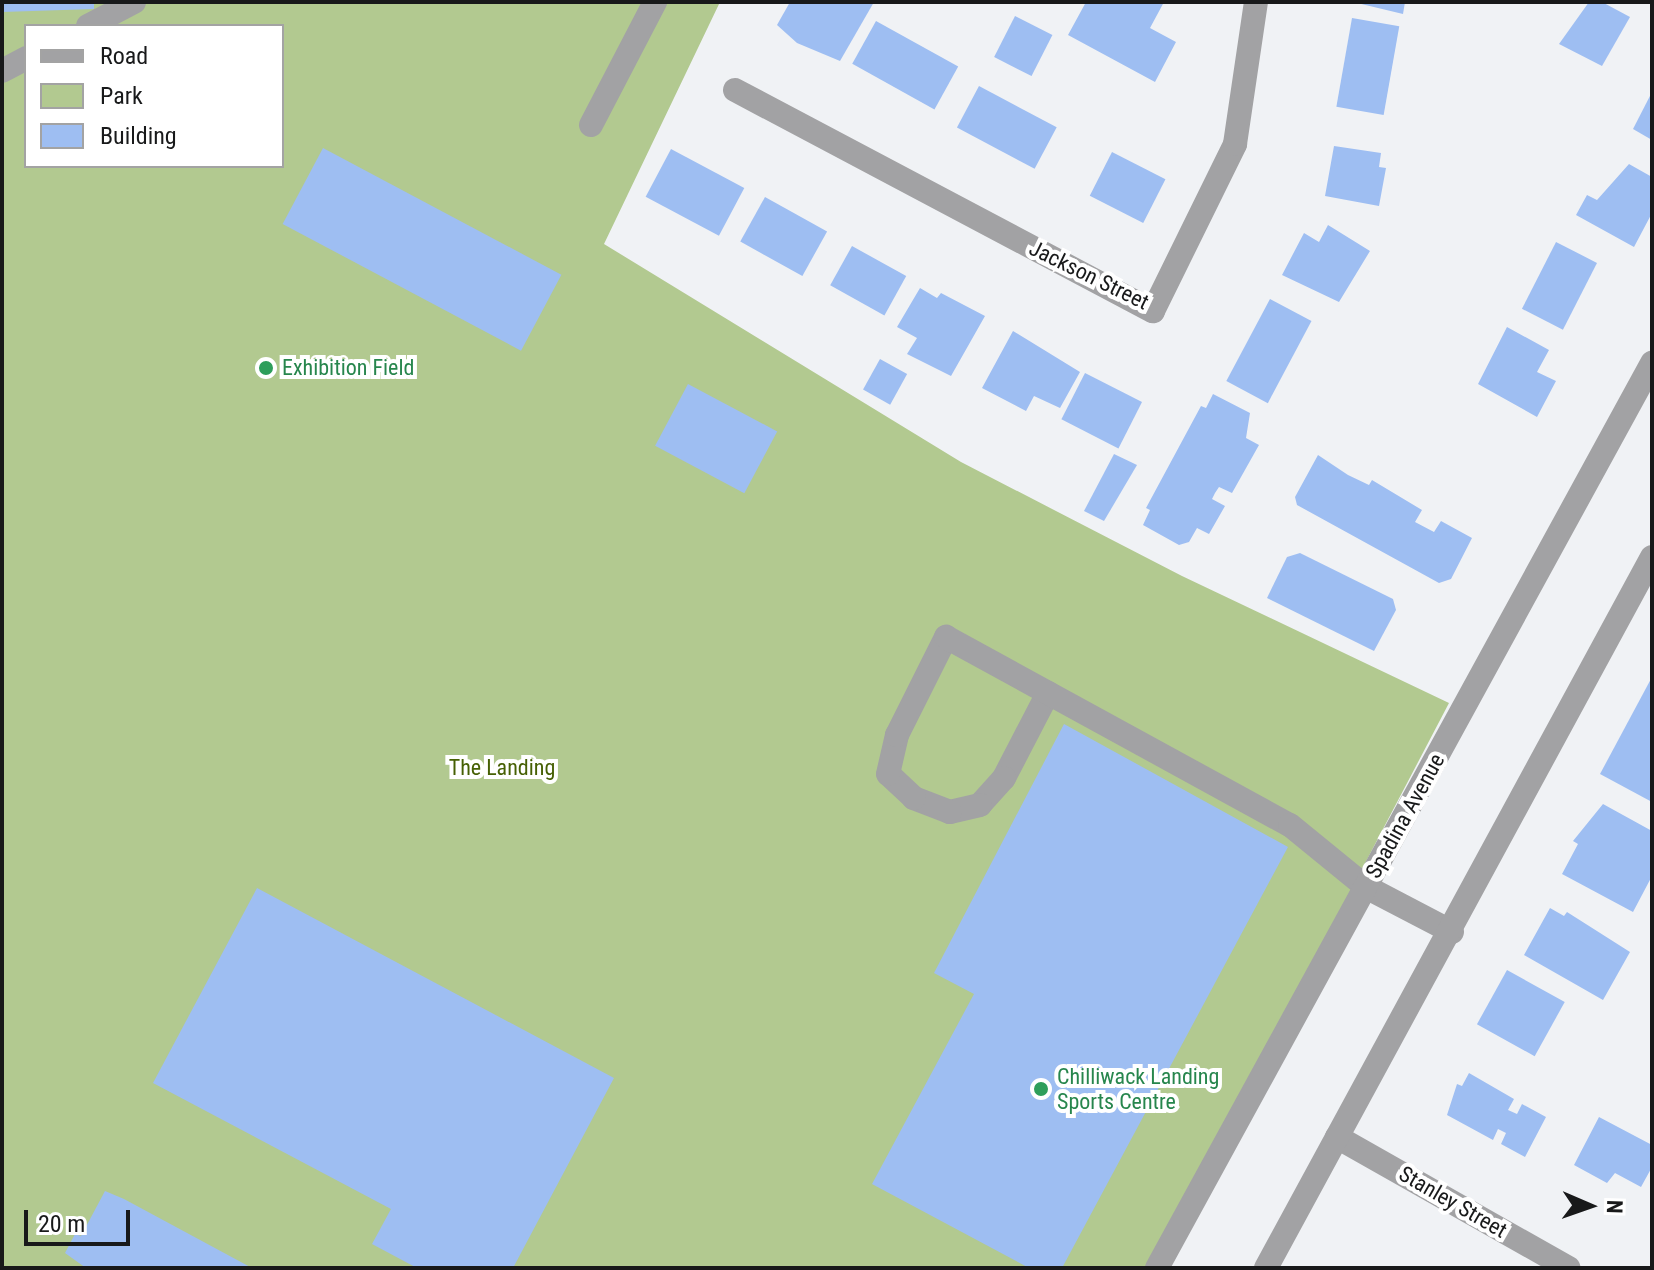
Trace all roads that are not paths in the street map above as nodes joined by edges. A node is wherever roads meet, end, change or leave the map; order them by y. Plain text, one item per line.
1 (134, 2) edge
2 (655, 2) edge
3 (1256, 2) edge
4 (92, 24) edge
5 (24, 59) edge
6 (2, 71) edge
7 (735, 90) dead end
8 (591, 125) dead end
9 (1652, 363) edge
10 (1652, 557) edge
11 (1048, 693) junction
12 (1366, 887) junction
13 (1452, 932) junction
14 (1337, 1137) junction
15 (1157, 1268) edge
16 (1266, 1268) edge
17 (1569, 1268) edge

1 - 4 street
2 - 8 street
3 - 7 street, Jackson Street
5 - 6 street
9 - 12 street, Spadina Avenue
10 - 13 street
11 - 11 street
11 - 12 street
12 - 13 street
12 - 15 street, Spadina Avenue
13 - 14 street
14 - 16 street
14 - 17 street, Stanley Street

